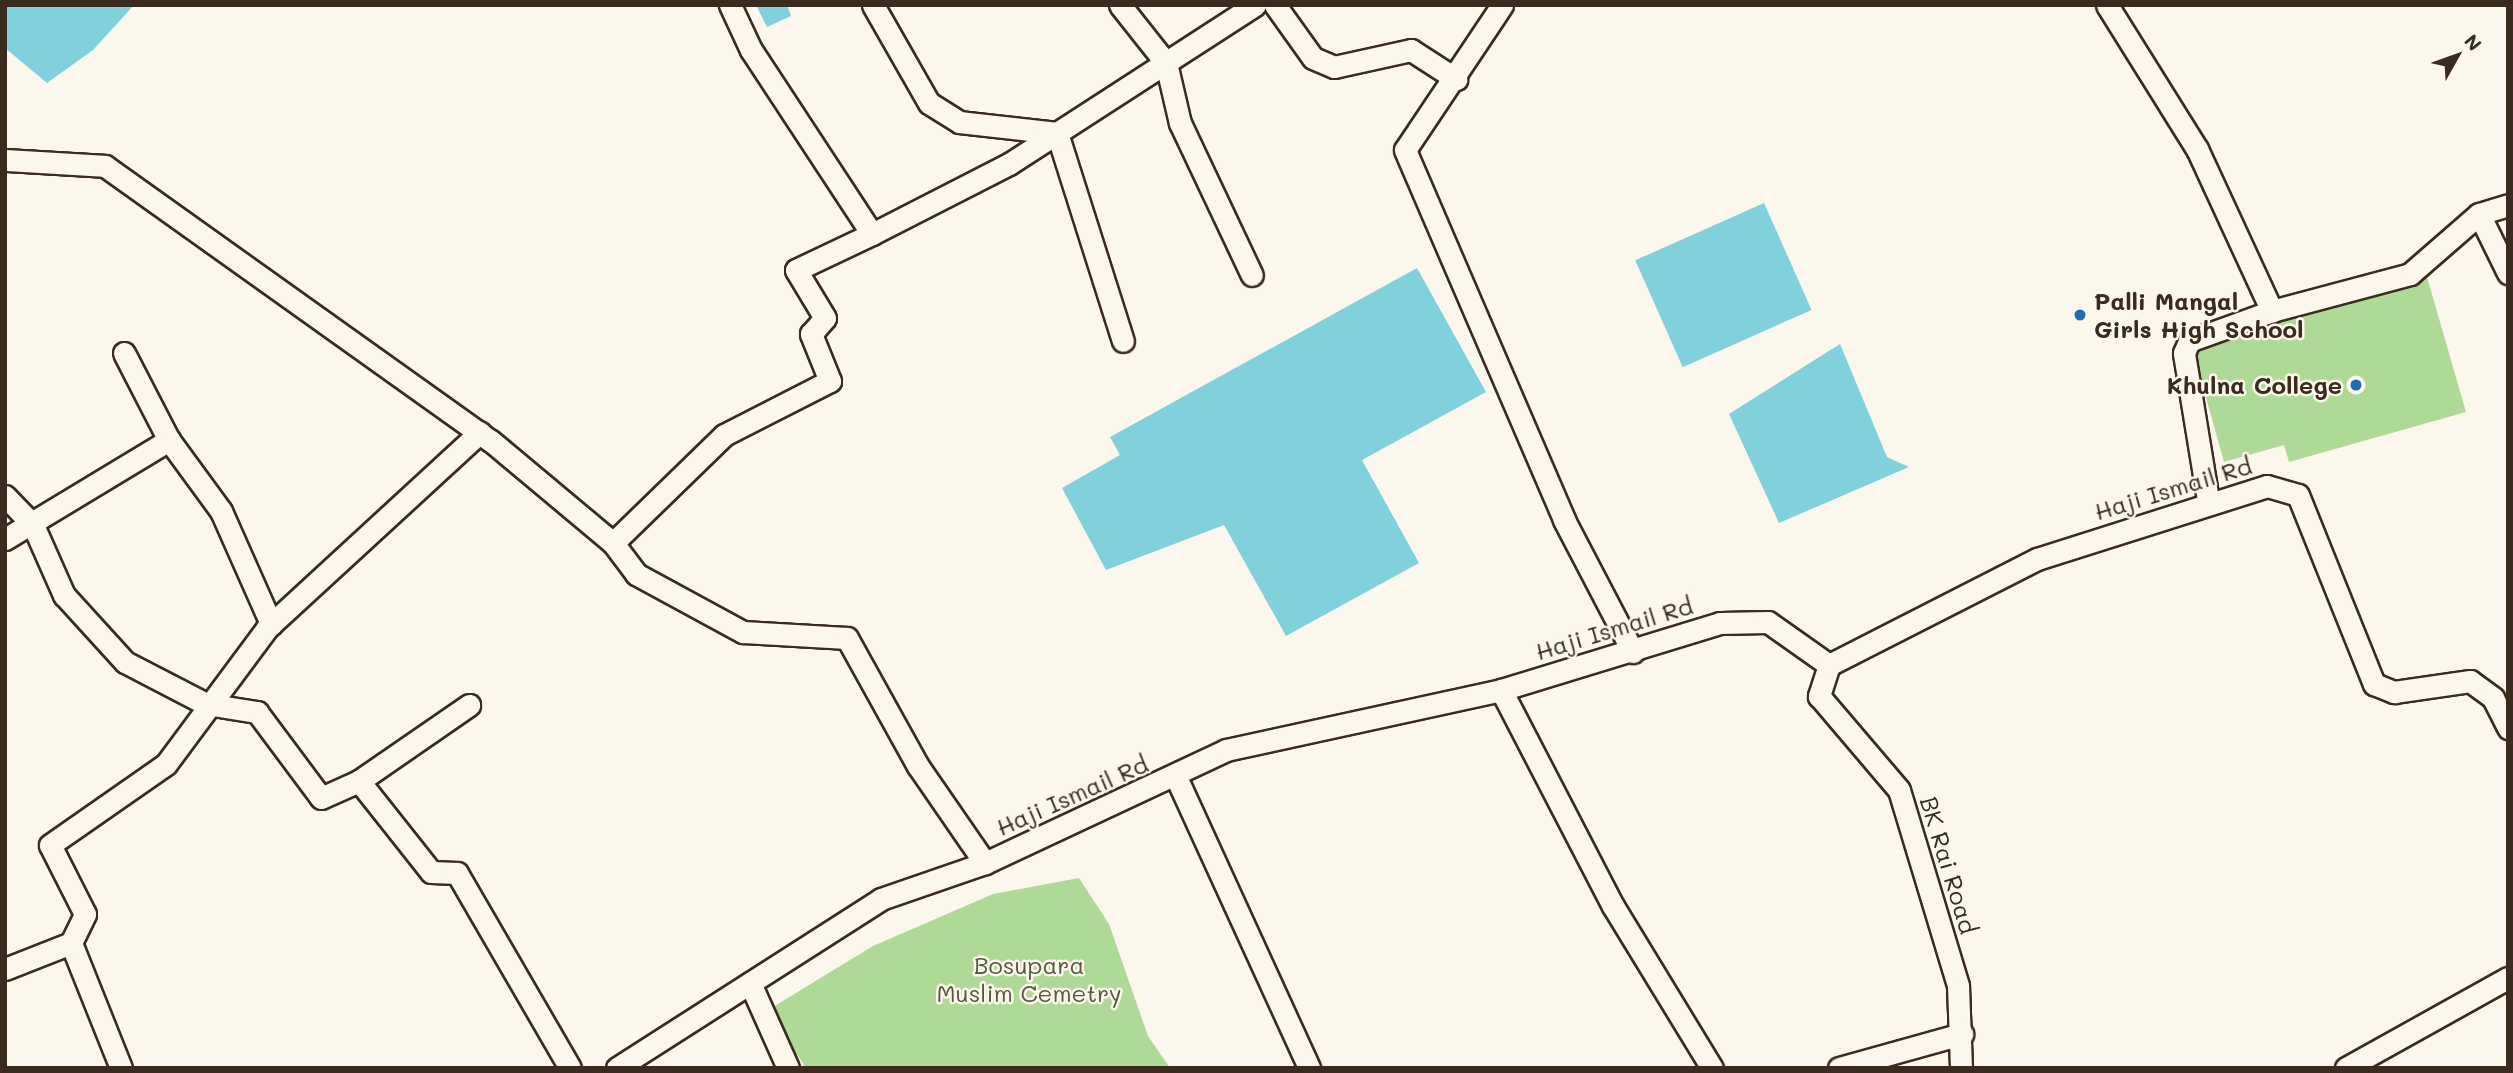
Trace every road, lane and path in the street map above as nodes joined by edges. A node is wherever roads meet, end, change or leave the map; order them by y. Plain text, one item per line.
1 (730, 5) edge
2 (873, 5) edge
3 (1120, 5) edge
4 (1255, 5) edge
5 (1274, 5) edge
6 (1502, 5) edge
7 (2107, 5) edge
8 (1166, 63) junction
9 (1456, 79) junction
10 (1057, 133) junction
11 (5, 160) edge
12 (2508, 205) edge
13 (2479, 214) junction
14 (872, 234) junction
15 (2508, 274) edge
16 (1252, 275) dead end
17 (2272, 311) junction
18 (1123, 341) dead end
19 (124, 354) dead end
20 (480, 432) junction
21 (169, 440) junction
22 (5, 496) edge
23 (2208, 500) junction
24 (33, 524) junction
25 (5, 539) edge
26 (613, 543) junction
27 (271, 624) junction
28 (1633, 652) junction
29 (1829, 664) junction
30 (1501, 690) junction
31 (206, 704) junction
32 (469, 705) dead end
33 (2508, 728) edge
34 (1176, 777) junction
35 (359, 782) junction
36 (985, 863) junction
37 (71, 943) junction
38 (5, 969) edge
39 (2508, 978) edge
40 (750, 983) junction
41 (1962, 1034) junction
42 (121, 1068) edge
43 (570, 1068) edge
44 (617, 1068) edge
45 (788, 1068) edge
46 (1309, 1068) edge
47 (1712, 1068) edge
48 (1839, 1068) edge
49 (1961, 1068) edge
50 (2346, 1068) edge

1 - 14 street
2 - 10 street
3 - 8 street
4 - 8 street
5 - 9 street
6 - 9 street
7 - 17 street
8 - 10 street
8 - 16 street
9 - 28 street
10 - 14 street
10 - 18 street
11 - 20 street
12 - 13 street
13 - 15 street
13 - 17 street
14 - 26 street
17 - 23 street
19 - 21 street
20 - 26 street
20 - 27 street
21 - 24 street
21 - 27 street
22 - 24 street
23 - 29 street, Haji Ismail Rd
23 - 33 street, Haji Ismail Rd
24 - 25 street
24 - 31 street
26 - 36 street
27 - 31 street
28 - 29 street, Haji Ismail Rd
28 - 30 street, Haji Ismail Rd
29 - 41 street, BK Rai Road
30 - 34 street, Haji Ismail Rd
30 - 47 street
31 - 35 street
31 - 37 street
32 - 35 street
34 - 36 street, Haji Ismail Rd
34 - 46 street
35 - 43 street
36 - 40 street, Haji Ismail Rd
37 - 38 street
37 - 42 street
39 - 50 street
40 - 44 street, Haji Ismail Rd
40 - 45 street
41 - 48 street
41 - 49 street, BK Rai Road

